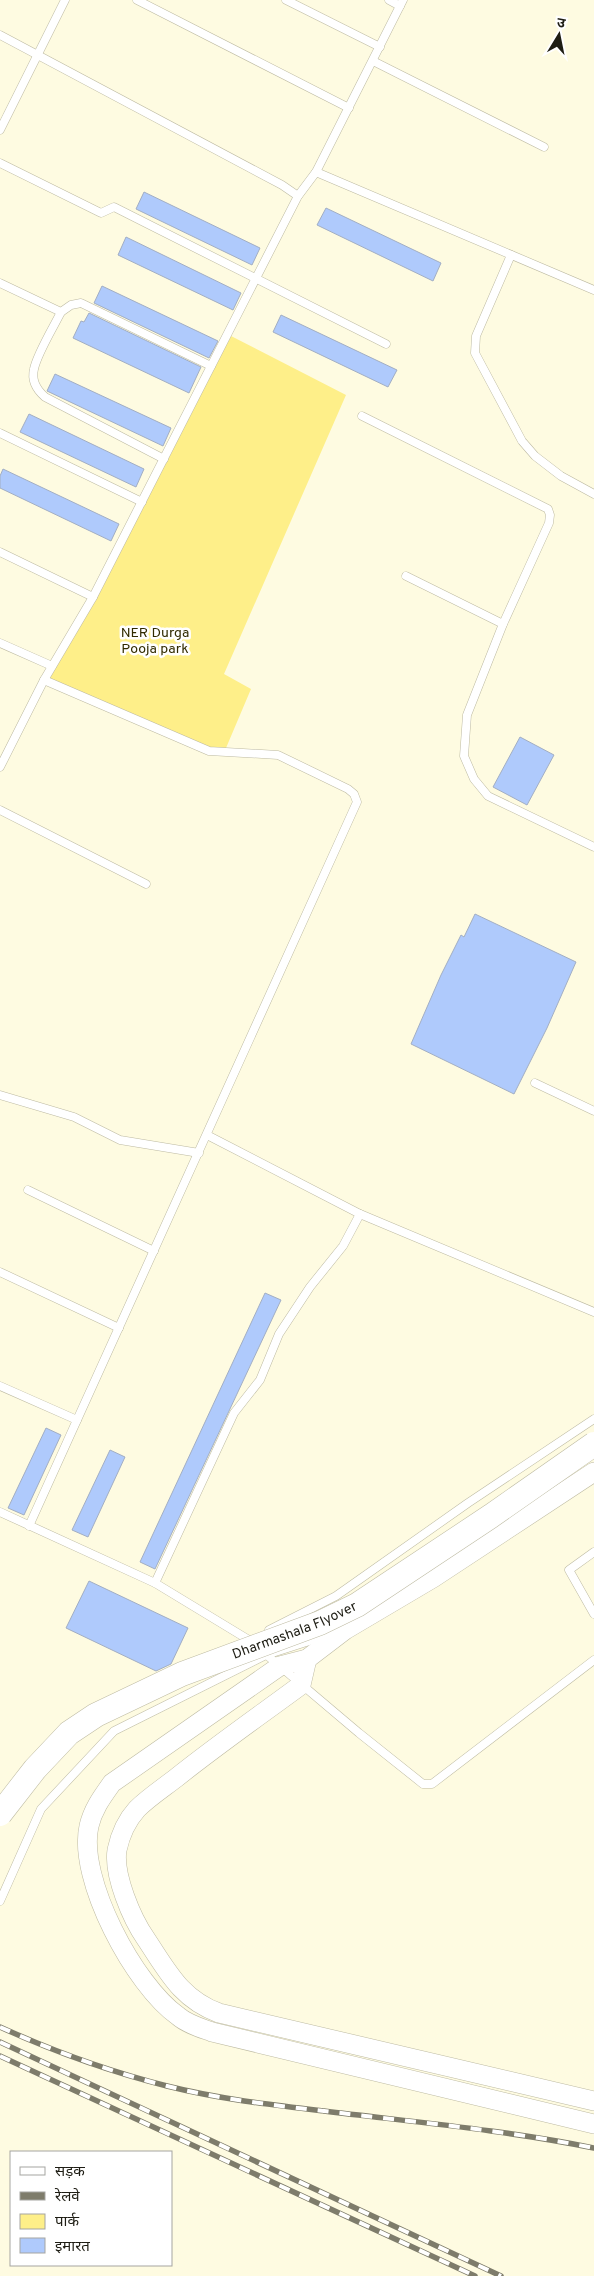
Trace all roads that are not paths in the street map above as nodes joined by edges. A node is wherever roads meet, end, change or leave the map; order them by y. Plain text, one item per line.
1 (65, 0) edge
2 (137, 0) edge
3 (286, 0) edge
4 (389, 0) edge
5 (402, 3) edge
6 (0, 36) edge
7 (380, 47) junction
8 (38, 55) junction
9 (373, 61) junction
10 (350, 108) junction
11 (0, 130) edge
12 (544, 147) dead end
13 (0, 163) edge
14 (316, 172) junction
15 (298, 196) junction
16 (511, 255) junction
17 (256, 278) junction
18 (0, 283) edge
19 (594, 290) edge
20 (61, 312) junction
21 (386, 344) dead end
22 (211, 366) junction
23 (362, 416) dead end
24 (0, 433) edge
25 (164, 459) junction
26 (594, 494) edge
27 (142, 502) junction
28 (0, 552) edge
29 (406, 576) dead end
30 (93, 597) junction
31 (502, 624) junction
32 (0, 643) edge
33 (52, 666) junction
34 (44, 680) junction
35 (0, 746) edge
36 (8, 750) junction
37 (0, 767) edge
38 (0, 810) edge
39 (594, 847) edge
40 (146, 884) dead end
41 (535, 1083) dead end
42 (0, 1095) edge
43 (594, 1111) edge
44 (207, 1135) junction
45 (199, 1154) junction
46 (28, 1190) dead end
47 (360, 1214) junction
48 (154, 1251) junction
49 (0, 1272) edge
50 (594, 1312) edge
51 (119, 1328) junction
52 (0, 1386) edge
53 (594, 1419) edge
54 (77, 1420) junction
55 (594, 1444) edge
56 (594, 1472) edge
57 (0, 1512) edge
58 (29, 1526) junction
59 (594, 1552) edge
60 (155, 1583) junction
61 (594, 1614) edge
62 (344, 1630) junction
63 (250, 1640) junction
64 (307, 1659) junction
65 (273, 1660) junction
66 (594, 1660) edge
67 (301, 1685) junction
68 (0, 1814) edge
69 (0, 1901) edge
70 (594, 2101) edge
71 (594, 2124) edge

1 - 8 lane
2 - 10 lane
3 - 7 lane
4 - 5 lane
5 - 7 lane
6 - 8 lane
7 - 9 lane
8 - 11 lane
8 - 15 lane
9 - 10 lane
9 - 12 lane
10 - 14 lane
13 - 17 lane
14 - 15 lane
14 - 16 lane
15 - 17 lane
16 - 19 lane
16 - 26 lane
17 - 21 lane
17 - 22 lane
18 - 20 lane
20 - 22 lane
20 - 25 lane
22 - 25 lane
23 - 31 lane
24 - 27 lane
25 - 27 lane
27 - 30 lane
28 - 30 lane
29 - 31 lane
30 - 33 lane
31 - 39 lane
32 - 33 lane
33 - 34 lane
34 - 36 lane
34 - 44 lane
35 - 36 lane
36 - 37 lane
38 - 40 lane
41 - 43 lane
42 - 45 lane
44 - 45 lane
44 - 47 lane
45 - 48 lane
46 - 48 lane
47 - 50 lane
47 - 60 lane
48 - 51 lane
49 - 51 lane
51 - 54 lane
52 - 54 lane
53 - 63 lane
54 - 58 lane
55 - 68 main road, Dharmashala Flyover, bridge
56 - 62 street
57 - 58 lane
58 - 60 lane
59 - 61 lane
60 - 63 lane
62 - 64 street
62 - 65 lane
63 - 65 lane
64 - 65 street
64 - 67 street
65 - 67 lane
65 - 69 lane
65 - 71 street
66 - 67 lane
67 - 70 street

